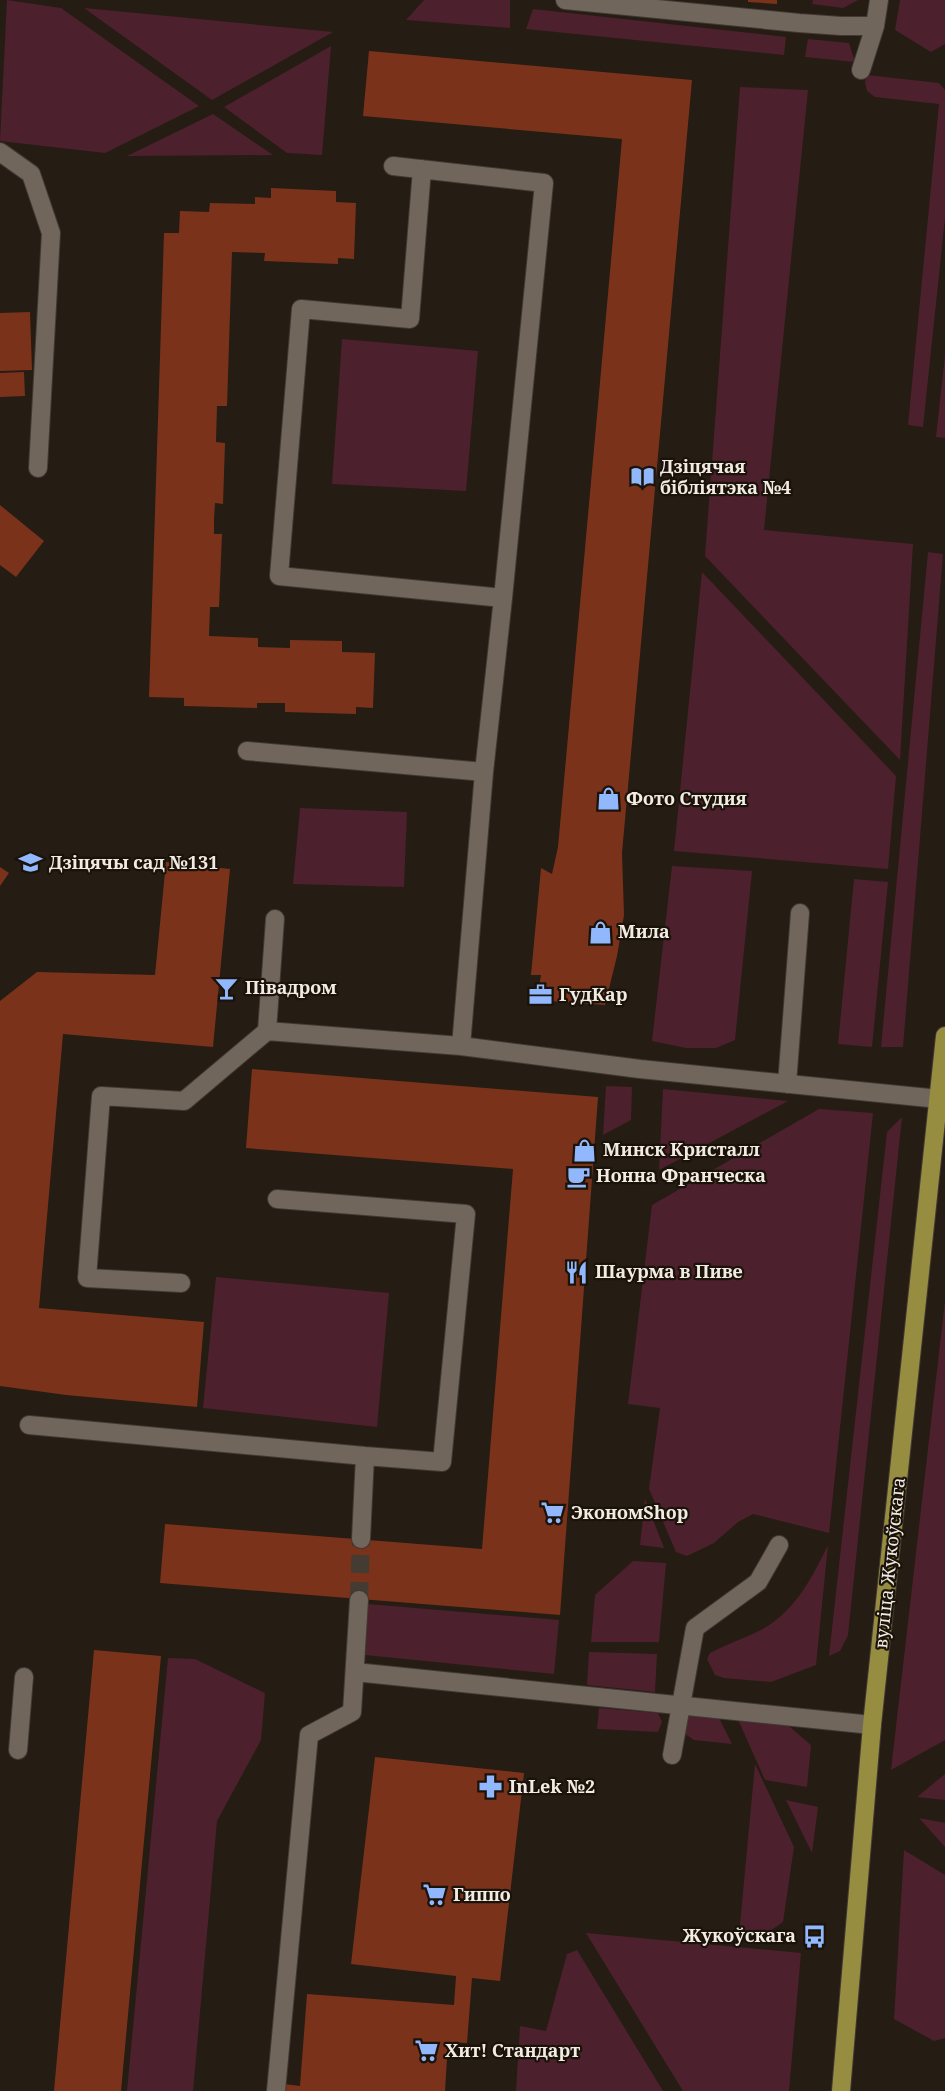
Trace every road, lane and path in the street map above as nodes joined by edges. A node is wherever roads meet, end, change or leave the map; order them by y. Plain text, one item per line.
1 (565, 0) edge
2 (879, 0) edge
3 (875, 26) junction
4 (861, 70) dead end
5 (0, 152) edge
6 (393, 166) dead end
7 (422, 169) junction
8 (38, 468) dead end
9 (503, 598) junction
10 (247, 751) dead end
11 (484, 772) junction
12 (800, 913) dead end
13 (275, 919) dead end
14 (267, 1031) junction
15 (945, 1036) edge
16 (461, 1046) junction
17 (787, 1084) junction
18 (939, 1099) junction
19 (939, 1151) edge
20 (277, 1199) dead end
21 (181, 1283) dead end
22 (28, 1425) dead end
23 (365, 1456) junction
24 (361, 1539) tunnel mouth
25 (779, 1545) dead end
26 (359, 1600) tunnel mouth
27 (356, 1672) junction
28 (24, 1677) dead end
29 (680, 1705) junction
30 (872, 1725) junction
31 (18, 1750) dead end
32 (672, 1755) dead end
33 (276, 2091) edge
34 (842, 2091) edge

1 - 3 street
2 - 3 street
3 - 4 street
5 - 8 street
6 - 7 street
7 - 9 street
7 - 9 street
9 - 11 street
10 - 11 street
11 - 16 street
12 - 17 street
13 - 14 street
14 - 16 street
14 - 21 street
15 - 18 main road, вуліца Жукоўскага
16 - 17 street
17 - 18 street
18 - 19 main road, вуліца Жукоўскага
19 - 30 main road, вуліца Жукоўскага
20 - 23 street
22 - 23 street
23 - 24 street
25 - 29 street
26 - 27 street
27 - 29 street
27 - 33 street
28 - 31 street
29 - 30 street
29 - 32 street
30 - 34 main road, вуліца Жукоўскага

